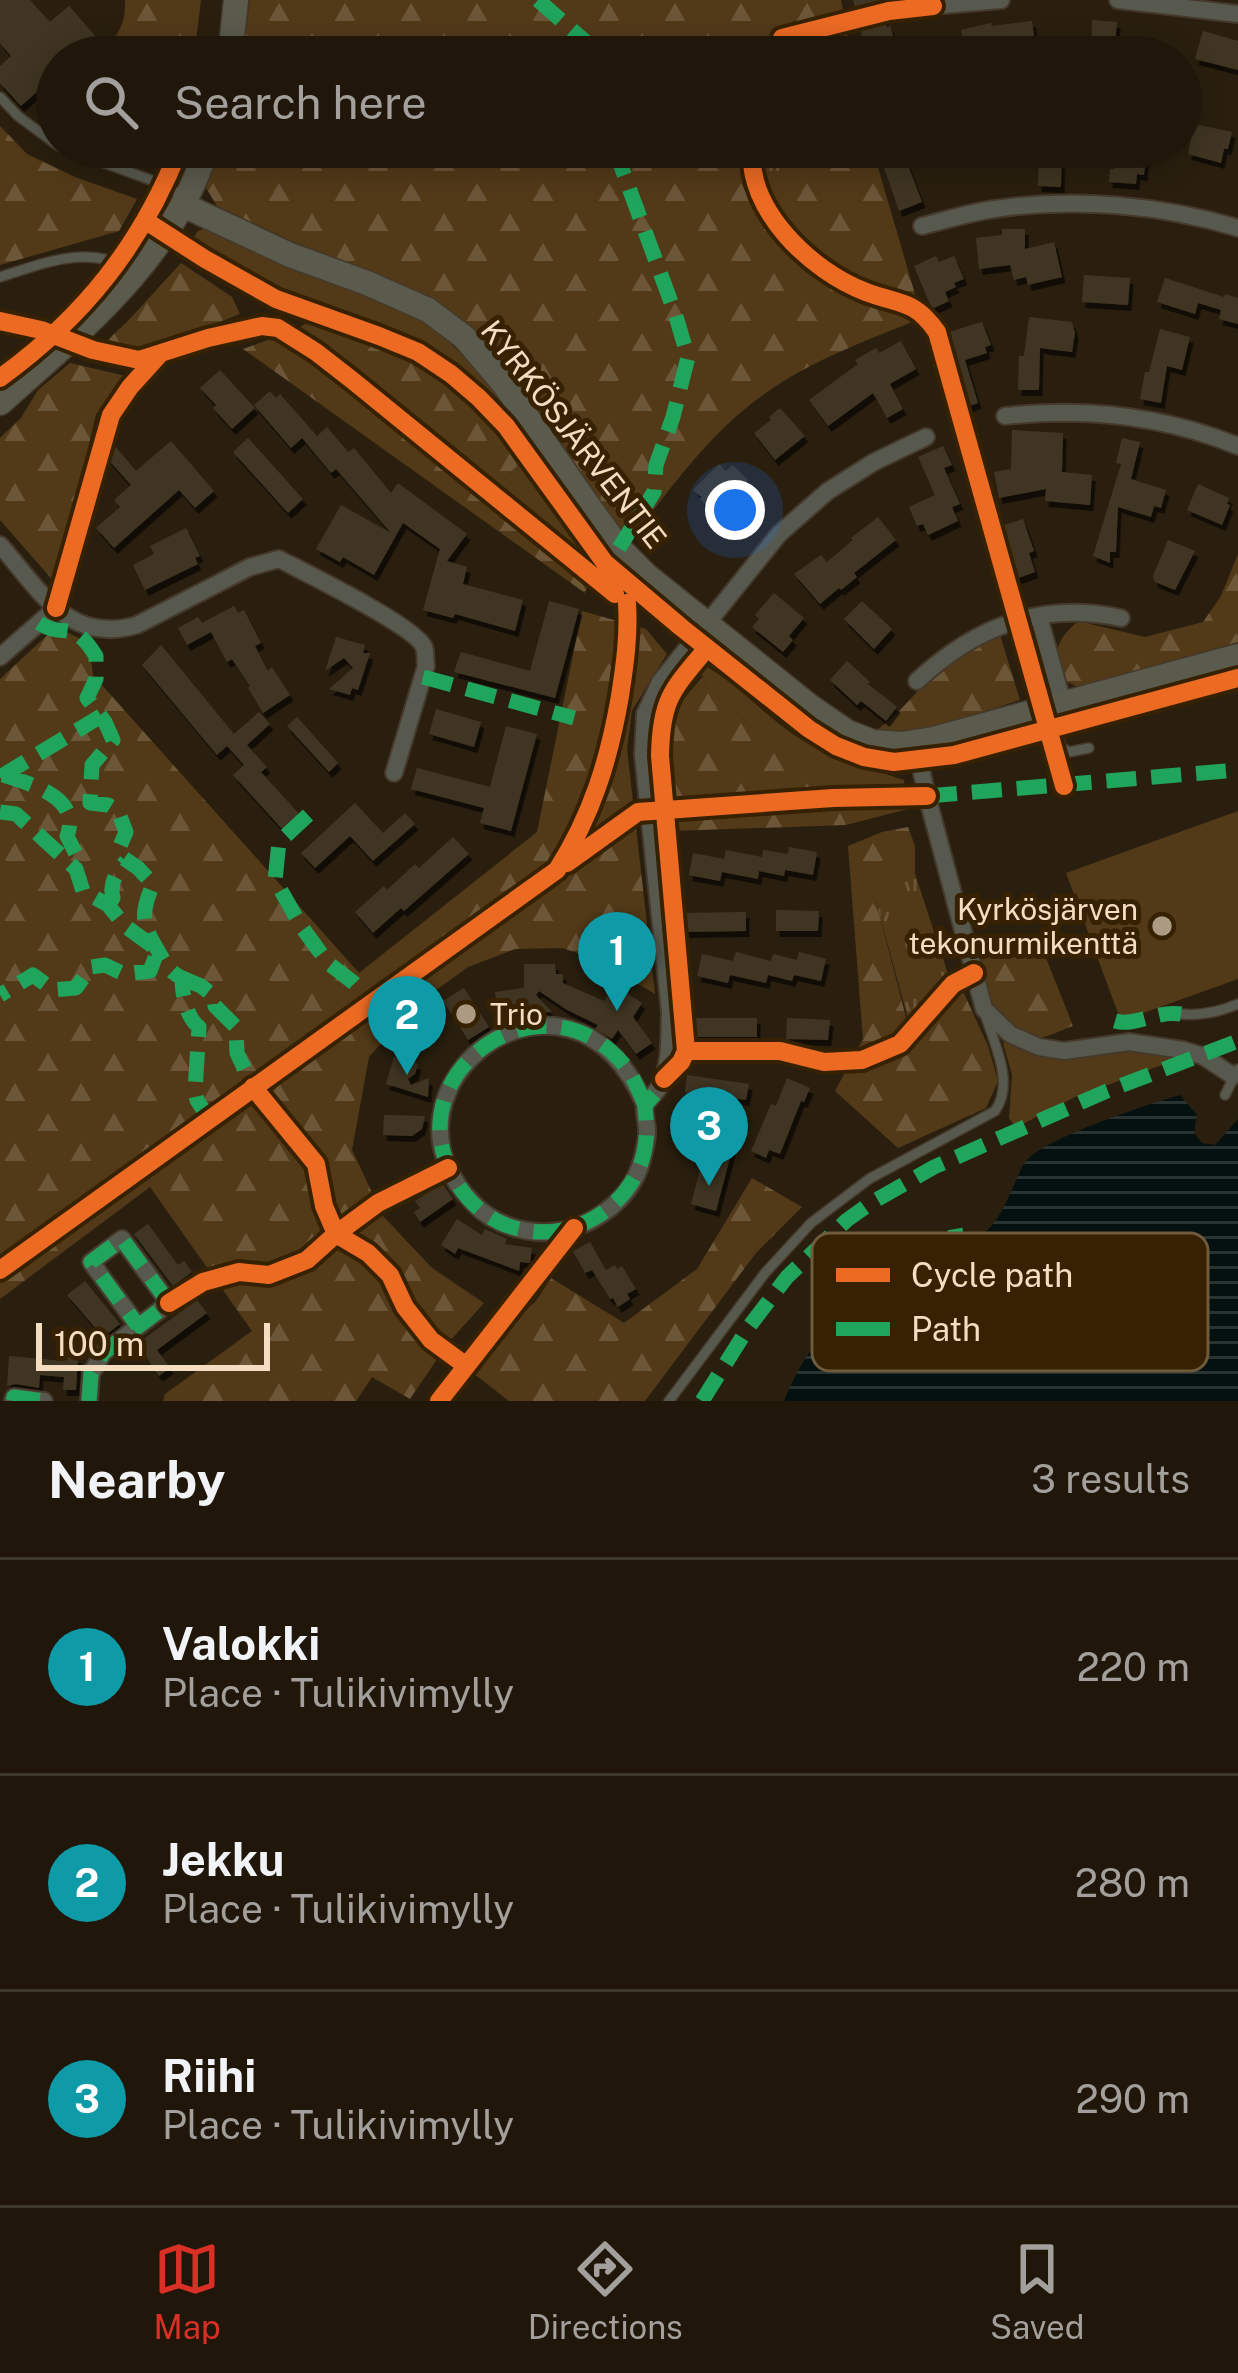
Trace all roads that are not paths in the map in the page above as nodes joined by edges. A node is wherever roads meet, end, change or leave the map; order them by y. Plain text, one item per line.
1 (236, 0) edge
2 (1001, 0) edge
3 (1118, 0) edge
4 (933, 6) dead end
5 (1238, 14) edge
6 (232, 36) edge
7 (0, 97) edge
8 (36, 130) edge
9 (118, 168) edge
10 (198, 168) edge
11 (185, 201) junction
12 (922, 226) dead end
13 (1238, 227) edge
14 (138, 272) junction
15 (0, 277) edge
16 (0, 403) edge
17 (1005, 416) dead end
18 (926, 437) dead end
19 (1238, 446) edge
20 (0, 544) edge
21 (56, 608) junction
22 (1039, 616) junction
23 (1121, 618) dead end
24 (707, 623) junction
25 (1238, 656) edge
26 (0, 657) edge
27 (917, 681) dead end
28 (1057, 706) junction
29 (915, 742) junction
30 (1089, 748) dead end
31 (394, 773) dead end
32 (1238, 1004) edge
33 (983, 1009) junction
34 (1181, 1014) dead end
35 (1236, 1072) edge
36 (1225, 1095) dead end
37 (645, 1105) junction
38 (138, 1326) junction
39 (13, 1401) edge
40 (44, 1401) edge
41 (88, 1401) edge
42 (669, 1401) edge

1 - 6 street
2 - 4 street
3 - 5 street
7 - 8 lane
9 - 11 lane
10 - 11 street
11 - 14 street
11 - 24 street, KYRKÖSJÄRVENTIE
12 - 13 street
14 - 15 lane
14 - 16 street
17 - 19 street
18 - 24 street
20 - 21 street
21 - 26 street
21 - 31 street
22 - 23 street
22 - 27 street
22 - 28 street
24 - 29 street, KYRKÖSJÄRVENTIE
24 - 37 street
25 - 28 street, KYRKÖSJÄRVENTIE
28 - 29 street, KYRKÖSJÄRVENTIE
28 - 30 lane
29 - 33 street
32 - 34 lane
33 - 35 street
33 - 42 lane
35 - 36 lane
37 - 37 street
38 - 38 street
38 - 41 street
39 - 40 street

